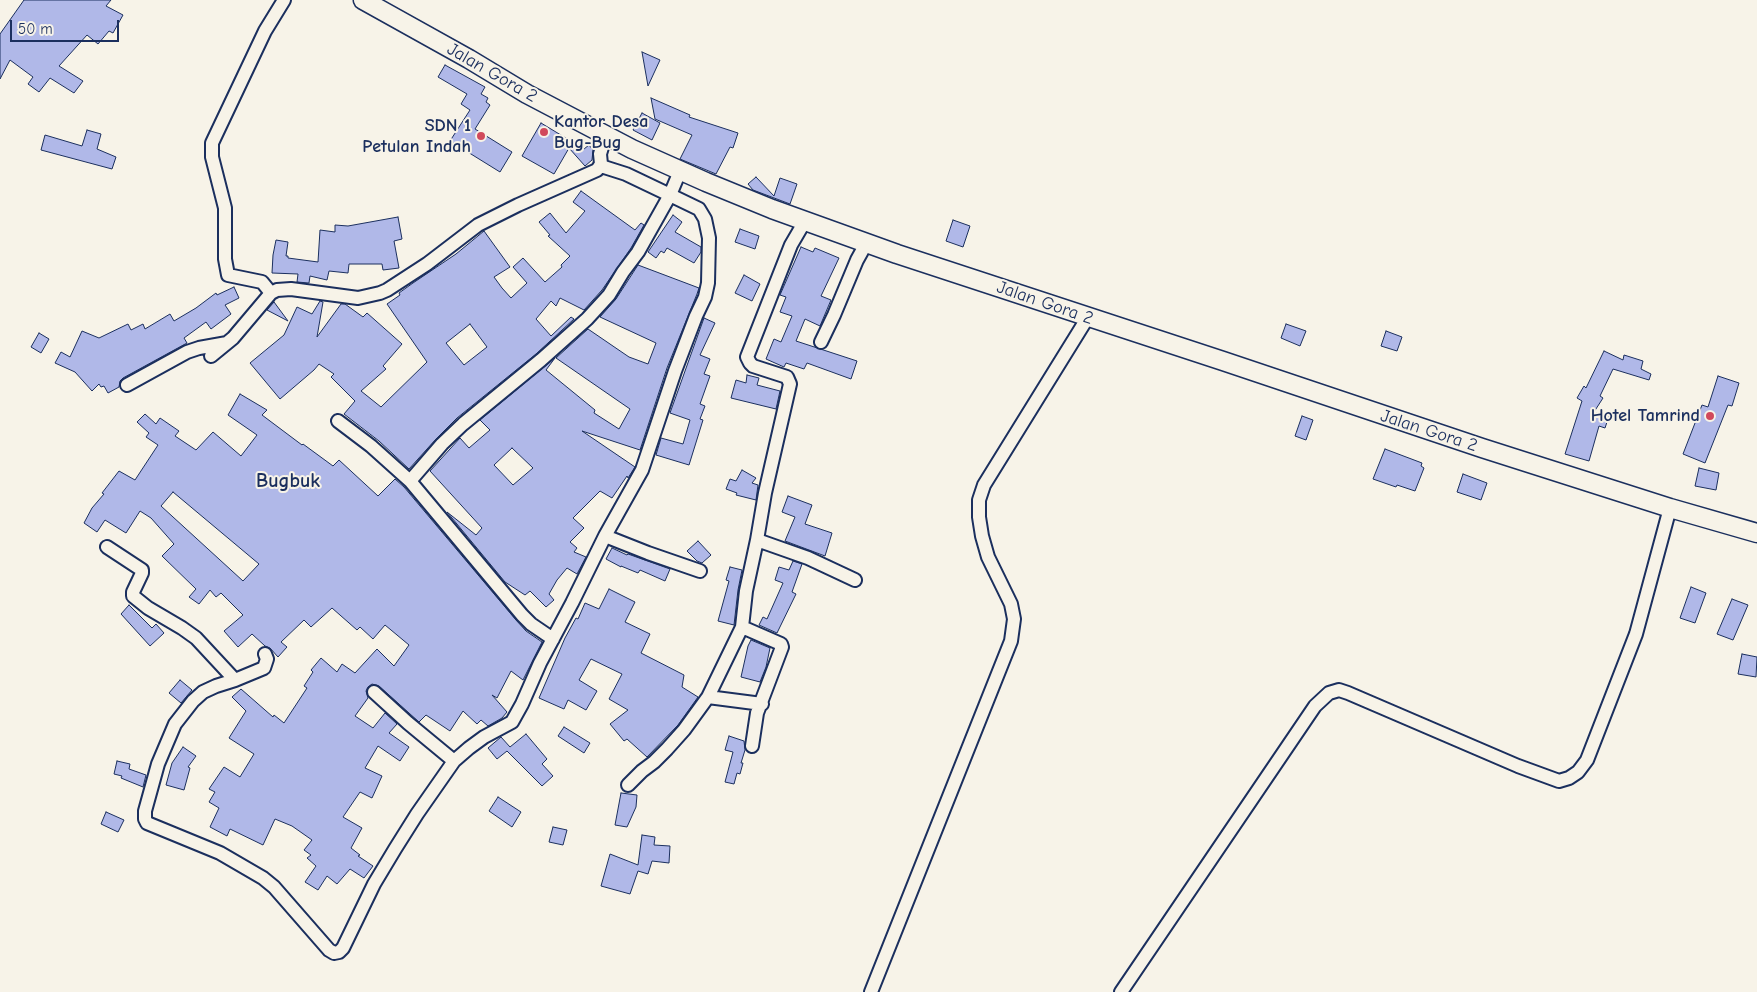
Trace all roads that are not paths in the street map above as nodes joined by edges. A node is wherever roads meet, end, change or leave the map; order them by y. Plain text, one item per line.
1 (284, 0) edge
2 (363, 0) edge
3 (606, 134) junction
4 (602, 164) junction
5 (680, 170) junction
6 (670, 195) junction
7 (805, 221) junction
8 (867, 242) junction
9 (271, 293) junction
10 (1088, 317) junction
11 (821, 342) dead end
12 (227, 343) junction
13 (210, 356) dead end
14 (127, 385) dead end
15 (338, 421) dead end
16 (410, 481) junction
17 (1670, 508) junction
18 (1757, 532) edge
19 (605, 536) junction
20 (757, 540) junction
21 (106, 547) dead end
22 (700, 571) dead end
23 (855, 580) dead end
24 (742, 627) junction
25 (553, 639) junction
26 (264, 654) dead end
27 (235, 680) junction
28 (374, 692) dead end
29 (708, 697) junction
30 (762, 704) junction
31 (752, 746) dead end
32 (454, 762) junction
33 (628, 785) dead end
34 (871, 992) edge
35 (1121, 992) edge

1 - 9 street
2 - 3 street, Jalan Gora 2
3 - 4 street
3 - 5 street, Jalan Gora 2
4 - 6 street
4 - 9 street
5 - 6 street
5 - 7 street, Jalan Gora 2
6 - 16 street
6 - 19 street
7 - 8 street, Jalan Gora 2
7 - 20 street
8 - 10 street, Jalan Gora 2
8 - 11 street
9 - 12 street
10 - 17 street, Jalan Gora 2
10 - 34 street
12 - 13 street
12 - 14 street
15 - 16 street
16 - 25 street
17 - 18 street, Jalan Gora 2
17 - 35 street
19 - 22 street
19 - 25 street
20 - 23 street
20 - 24 street
21 - 27 street
24 - 29 street
24 - 30 street
25 - 32 street
26 - 27 street
27 - 32 street
28 - 32 street
29 - 30 street
29 - 33 street
30 - 31 street

